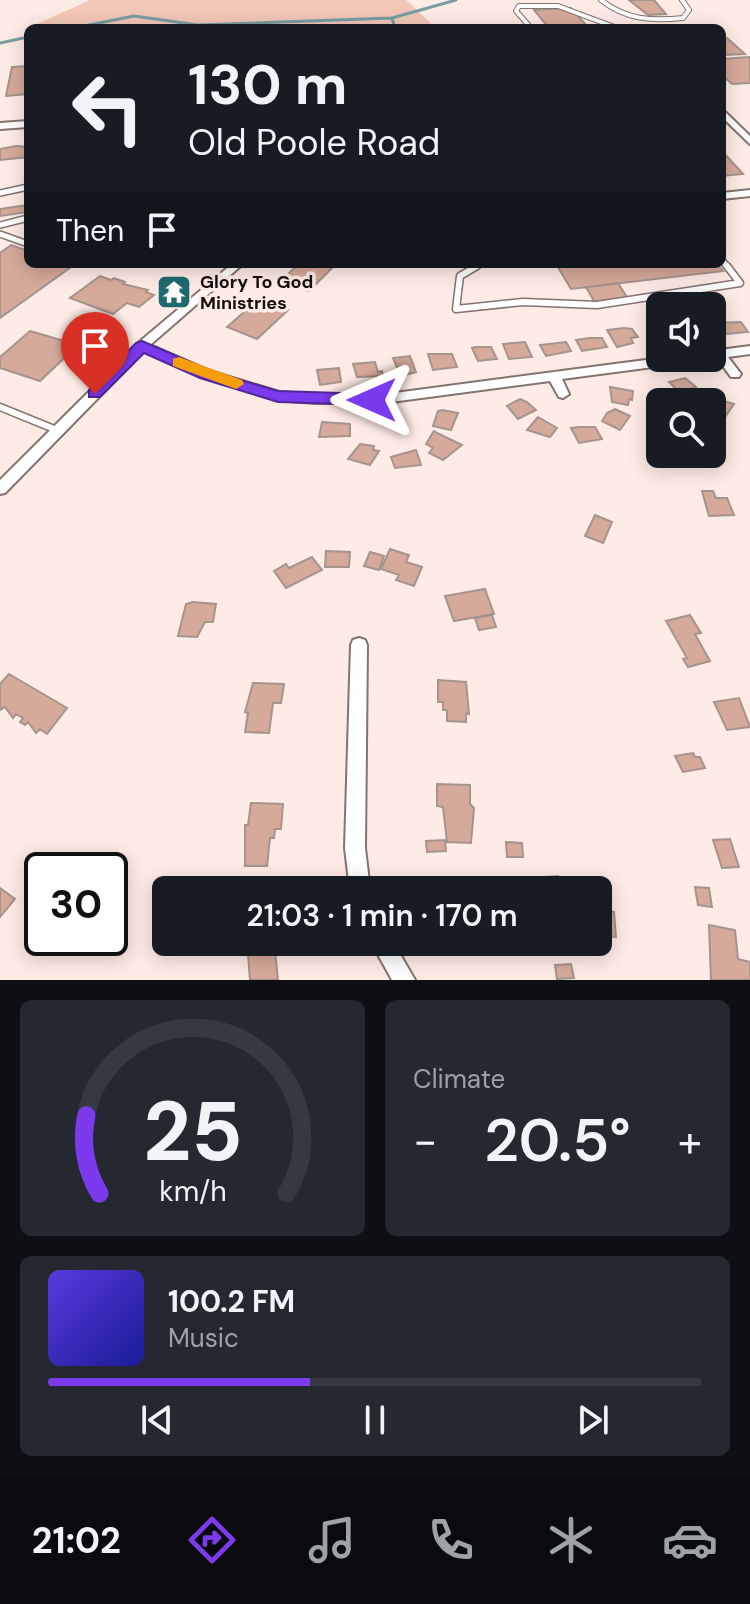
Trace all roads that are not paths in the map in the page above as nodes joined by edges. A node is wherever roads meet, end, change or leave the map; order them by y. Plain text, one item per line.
1 (601, 0) edge
2 (682, 0) edge
3 (527, 24) edge
4 (608, 24) edge
5 (726, 116) edge
6 (24, 124) edge
7 (0, 126) edge
8 (750, 141) edge
9 (24, 188) edge
10 (0, 193) edge
11 (750, 193) edge
12 (726, 196) edge
13 (24, 219) edge
14 (0, 225) edge
15 (0, 234) edge
16 (24, 243) edge
17 (726, 265) edge
18 (233, 268) edge
19 (473, 268) edge
20 (142, 346) junction
21 (750, 350) edge
22 (726, 354) edge
23 (646, 364) edge
24 (726, 365) edge
25 (735, 374) dead end
26 (554, 376) junction
27 (563, 394) dead end
28 (383, 398) junction
29 (0, 407) edge
30 (389, 417) dead end
31 (59, 431) junction
32 (0, 489) edge
33 (359, 645) dead end
34 (358, 876) edge
35 (389, 956) edge
36 (404, 980) edge

1 - 2 lane
3 - 4 lane
5 - 8 street
6 - 7 street
9 - 10 lane
11 - 12 street
13 - 14 lane
15 - 16 lane
17 - 19 lane
18 - 20 street
20 - 28 street
20 - 31 street
21 - 22 street
23 - 26 street
24 - 25 street
26 - 27 street
26 - 28 street
28 - 30 street
29 - 31 lane
31 - 32 street
33 - 34 street
35 - 36 street

